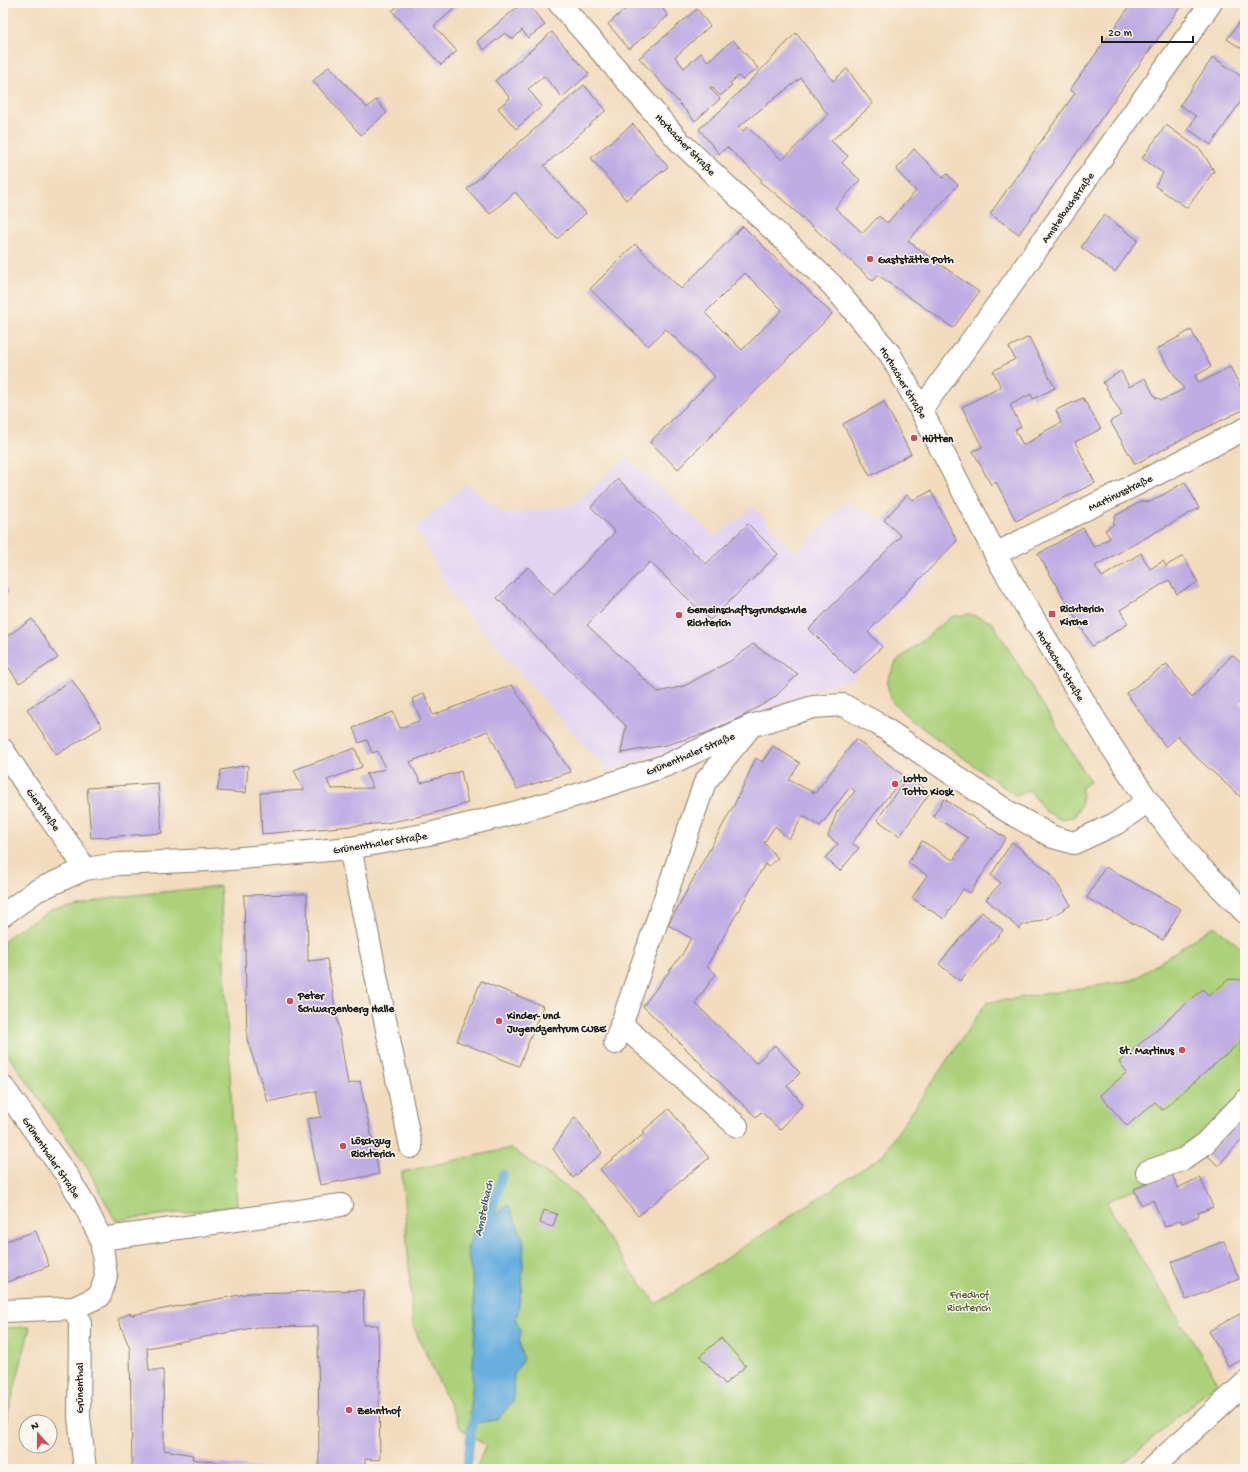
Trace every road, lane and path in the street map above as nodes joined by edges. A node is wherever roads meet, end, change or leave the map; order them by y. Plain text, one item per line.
1 (559, 3) edge
2 (1211, 3) edge
3 (921, 410) junction
4 (1245, 429) edge
5 (995, 554) junction
6 (751, 726) junction
7 (3, 750) edge
8 (1148, 801) junction
9 (350, 848) junction
10 (85, 869) junction
11 (1245, 912) edge
12 (3, 915) edge
13 (3, 1087) edge
14 (1245, 1101) edge
15 (737, 1126) dead end
16 (411, 1147) dead end
17 (1147, 1172) dead end
18 (341, 1205) dead end
19 (100, 1239) junction
20 (74, 1308) junction
21 (3, 1311) edge
22 (1245, 1383) edge
23 (85, 1469) edge
24 (1151, 1469) edge

1 - 3 street, Horbacher Straße
2 - 3 street, Amstelbachstraße
3 - 5 street, Horbacher Straße
4 - 5 street, Martinusstraße
5 - 8 street, Horbacher Straße
6 - 8 street, Grünenthaler Straße
6 - 9 street, Grünenthaler Straße
6 - 15 street, Grünenthaler Straße
7 - 10 street, Gierstraße
8 - 11 street, Horbacher Straße
9 - 10 street, Grünenthaler Straße
9 - 16 street
10 - 12 street, Grünenthaler Straße
13 - 19 street, Grünenthaler Straße
14 - 17 street
18 - 19 street
19 - 20 street, Grünenthaler Straße
20 - 21 street, Grünenthaler Straße
20 - 23 street, Grünenthal
22 - 24 street

